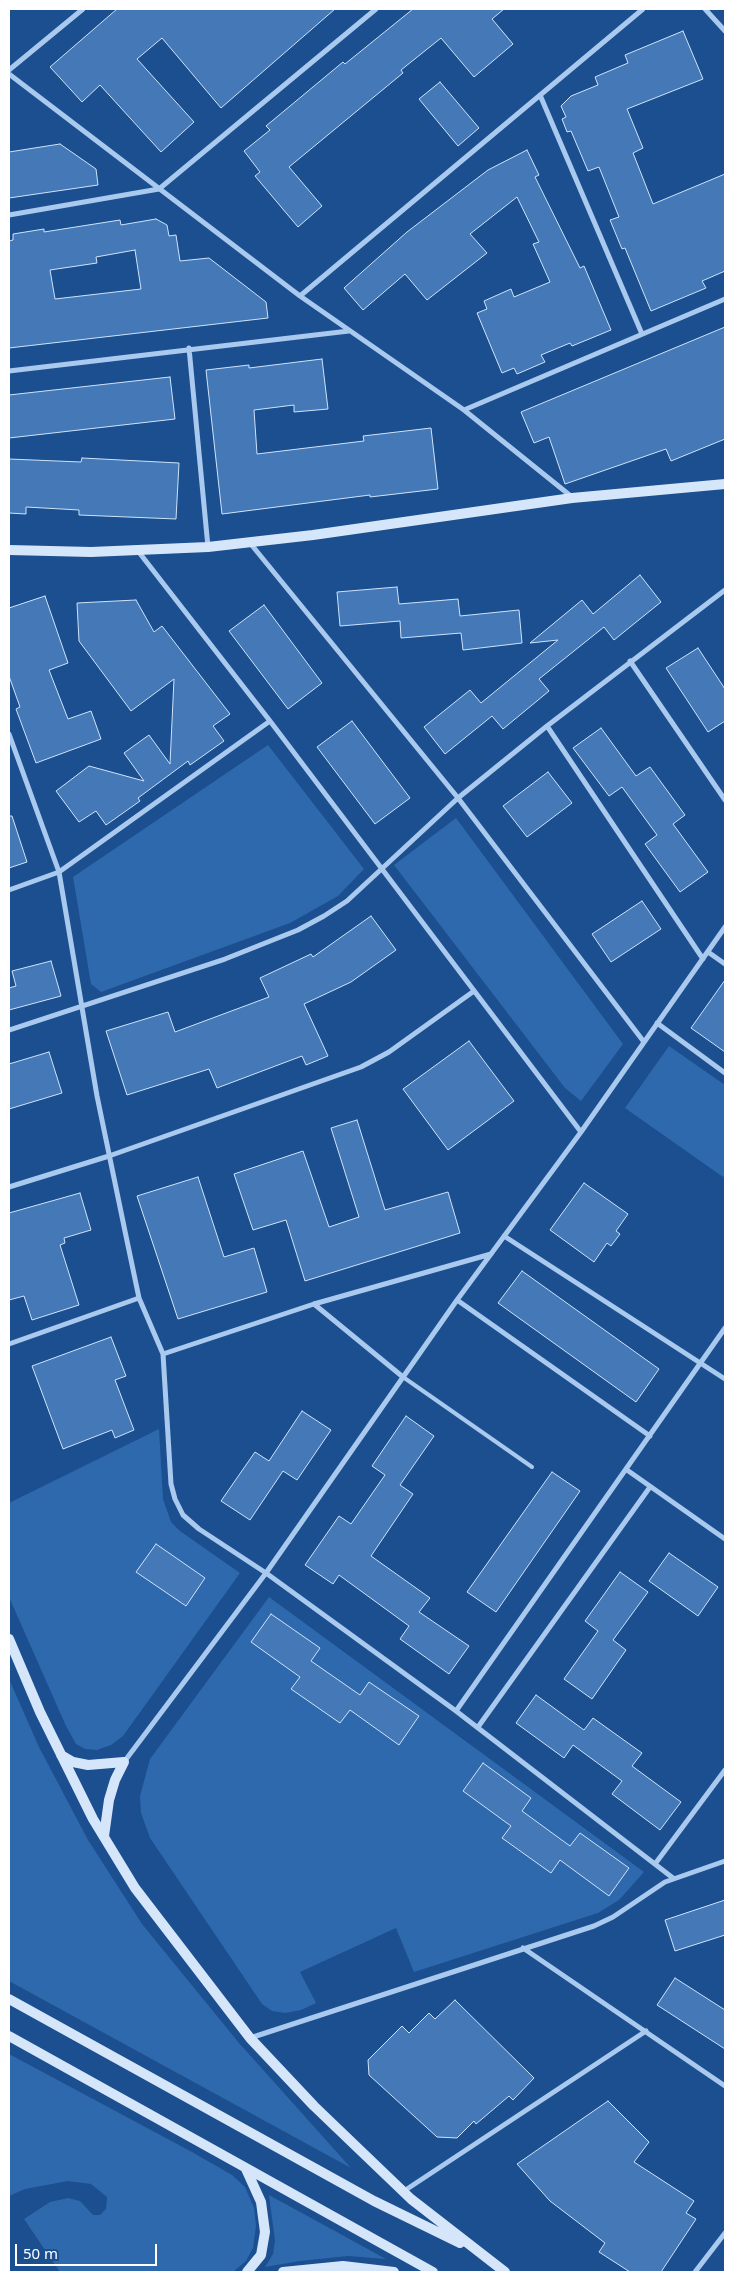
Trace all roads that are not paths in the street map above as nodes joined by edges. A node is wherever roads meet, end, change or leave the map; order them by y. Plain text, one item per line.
1 (83, 9) edge
2 (376, 9) edge
3 (643, 9) edge
4 (705, 9) edge
5 (725, 31) edge
6 (9, 72) edge
7 (540, 95) junction
8 (159, 189) junction
9 (9, 215) edge
10 (300, 296) junction
11 (725, 299) edge
12 (350, 331) junction
13 (642, 334) junction
14 (189, 348) junction
15 (9, 371) edge
16 (464, 410) junction
17 (725, 484) edge
18 (572, 498) junction
19 (250, 543) junction
20 (208, 547) junction
21 (9, 550) edge
22 (138, 550) junction
23 (725, 590) edge
24 (630, 661) junction
25 (270, 721) junction
26 (547, 726) junction
27 (9, 734) edge
28 (11, 745) edge
29 (458, 798) junction
30 (725, 800) edge
31 (380, 868) junction
32 (59, 872) junction
33 (9, 890) edge
34 (725, 927) edge
35 (708, 952) junction
36 (702, 959) junction
37 (725, 964) edge
38 (474, 991) junction
39 (82, 1006) junction
40 (657, 1023) junction
41 (9, 1030) edge
42 (644, 1042) junction
43 (725, 1073) edge
44 (581, 1132) junction
45 (109, 1156) junction
46 (9, 1187) edge
47 (504, 1236) junction
48 (491, 1254) junction
49 (139, 1298) junction
50 (457, 1300) junction
51 (314, 1304) junction
52 (725, 1328) edge
53 (9, 1344) edge
54 (163, 1354) junction
55 (700, 1362) junction
56 (403, 1377) junction
57 (725, 1379) edge
58 (650, 1436) junction
59 (532, 1467) dead end
60 (627, 1470) junction
61 (650, 1487) junction
62 (725, 1539) edge
63 (266, 1573) junction
64 (9, 1640) edge
65 (456, 1711) junction
66 (478, 1727) junction
67 (61, 1755) junction
68 (124, 1762) junction
69 (725, 1770) edge
70 (104, 1836) junction
71 (725, 1861) edge
72 (655, 1864) junction
73 (673, 1878) junction
74 (523, 1948) junction
75 (9, 1999) edge
76 (646, 2031) junction
77 (9, 2036) edge
78 (250, 2038) junction
79 (725, 2086) edge
80 (246, 2168) junction
81 (403, 2192) junction
82 (725, 2233) edge
83 (478, 2252) junction
84 (248, 2272) edge
85 (283, 2272) edge
86 (394, 2272) edge
87 (433, 2272) edge
88 (505, 2272) edge
89 (695, 2272) edge

1 - 6 street
2 - 8 street
3 - 7 street
4 - 5 street
6 - 8 street
7 - 10 street
7 - 13 street
8 - 9 street
8 - 10 street
10 - 12 street
11 - 13 street
12 - 14 street
12 - 16 street
13 - 16 street
14 - 15 street
14 - 20 street
16 - 18 street
17 - 18 street
18 - 19 street
19 - 20 street
19 - 29 street
20 - 22 street
21 - 22 street
22 - 25 street
23 - 24 street
24 - 26 street
24 - 30 street
25 - 31 street
25 - 32 street
26 - 29 street
26 - 36 street
27 - 28 street
28 - 32 street
29 - 31 street
29 - 42 street
31 - 38 street
31 - 39 street
32 - 33 street
32 - 39 street
34 - 35 street
35 - 36 street
35 - 37 street
36 - 40 street
38 - 44 street
38 - 45 street
39 - 41 street
39 - 45 street
40 - 42 street
40 - 43 street
42 - 44 street
44 - 47 street
45 - 46 street
45 - 49 street
47 - 48 street
47 - 55 street
48 - 50 street
48 - 51 street
49 - 53 street
49 - 54 street
50 - 56 street
50 - 58 street
51 - 54 street
51 - 56 street
52 - 55 street
54 - 63 street
55 - 57 street
55 - 58 street
56 - 59 lane
56 - 63 street
58 - 60 street
60 - 61 street
60 - 65 street
61 - 62 street
61 - 66 street
63 - 65 street
63 - 68 street
64 - 67 street
65 - 66 street
66 - 72 street
67 - 68 street
67 - 70 street
68 - 70 street
69 - 72 street
70 - 78 street
71 - 73 street
72 - 73 street
73 - 74 street
74 - 76 street
74 - 78 street
75 - 83 street
76 - 79 street
76 - 81 street
77 - 80 street
78 - 81 street
80 - 84 street
80 - 87 street
81 - 83 street
82 - 89 street
83 - 88 street
85 - 86 street

